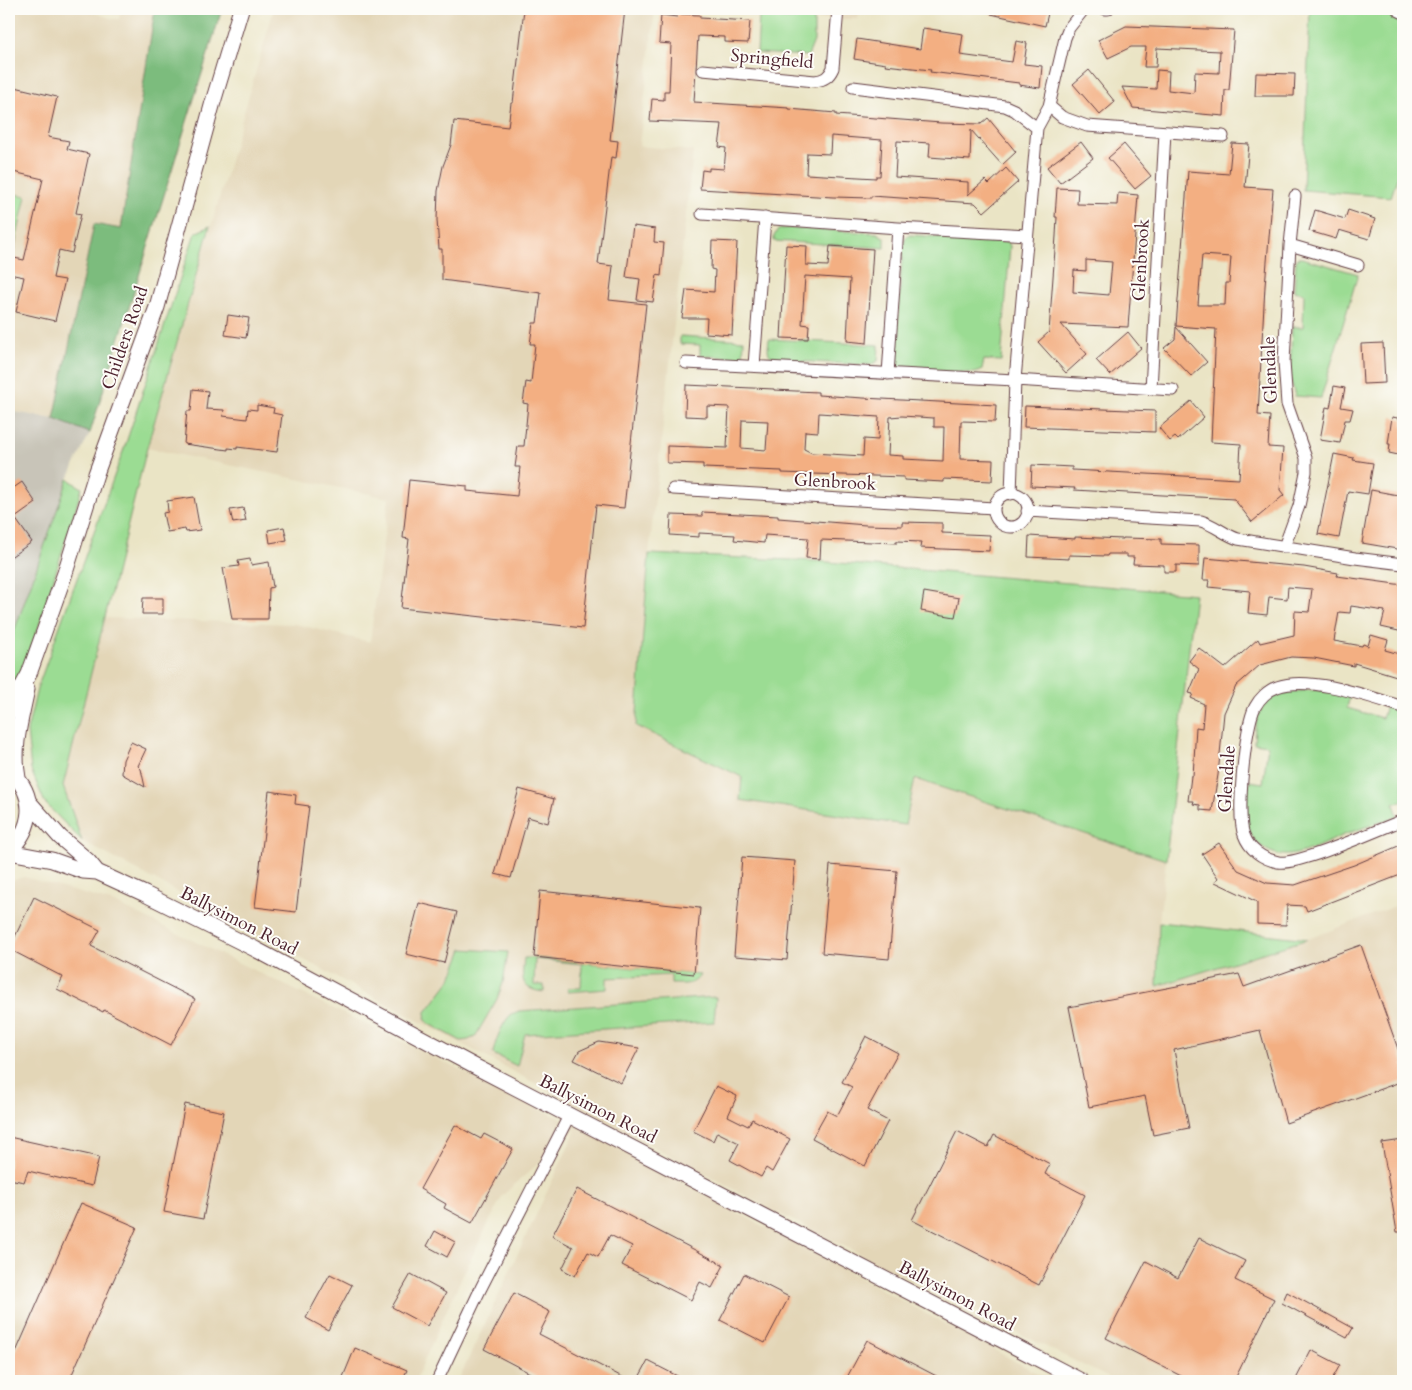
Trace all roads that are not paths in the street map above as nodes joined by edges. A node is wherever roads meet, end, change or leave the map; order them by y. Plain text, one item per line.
1 (241, 9) edge
2 (838, 9) edge
3 (1084, 9) edge
4 (1399, 9) edge
5 (1403, 11) edge
6 (703, 70) dead end
7 (853, 87) dead end
8 (1049, 106) junction
9 (1037, 128) junction
10 (1165, 132) junction
11 (1223, 136) dead end
12 (1295, 196) dead end
13 (702, 214) dead end
14 (765, 218) junction
15 (898, 228) junction
16 (1027, 235) junction
17 (1290, 245) junction
18 (1358, 265) dead end
19 (686, 363) dead end
20 (754, 366) junction
21 (888, 374) junction
22 (1015, 380) junction
23 (1152, 389) junction
24 (1173, 390) dead end
25 (674, 489) dead end
26 (1011, 494) junction
27 (994, 508) junction
28 (1028, 510) junction
29 (1284, 547) junction
30 (1403, 564) edge
31 (29, 674) junction
32 (1403, 707) edge
33 (9, 711) edge
34 (13, 774) edge
35 (28, 802) junction
36 (1403, 820) edge
37 (9, 851) edge
38 (97, 872) junction
39 (570, 1114) junction
40 (437, 1381) edge
41 (1082, 1381) edge

1 - 31 main road, Childers Road
2 - 6 street, Springfield
3 - 8 street
4 - 5 street
7 - 9 street
8 - 9 street
8 - 10 street
9 - 16 street
10 - 11 street
10 - 23 street, Glenbrook
12 - 17 street, Glendale
13 - 14 street
14 - 15 street
14 - 20 street
15 - 16 street
15 - 21 street
16 - 22 street
17 - 18 street
17 - 29 street, Glendale
19 - 20 street
20 - 21 street
21 - 22 street
22 - 23 street
22 - 26 street
23 - 24 street
25 - 27 street, Glenbrook
26 - 27 street
26 - 28 street
27 - 28 street
28 - 29 street
29 - 30 street
31 - 33 main road, Childers Road
31 - 34 main road, Childers Road
32 - 36 street, Glendale
34 - 35 main road, Childers Road
35 - 37 main road
35 - 38 main road, Ballysimon Road
37 - 38 main road, Ballysimon Road
38 - 39 main road, Ballysimon Road
39 - 40 street
39 - 41 main road, Ballysimon Road

